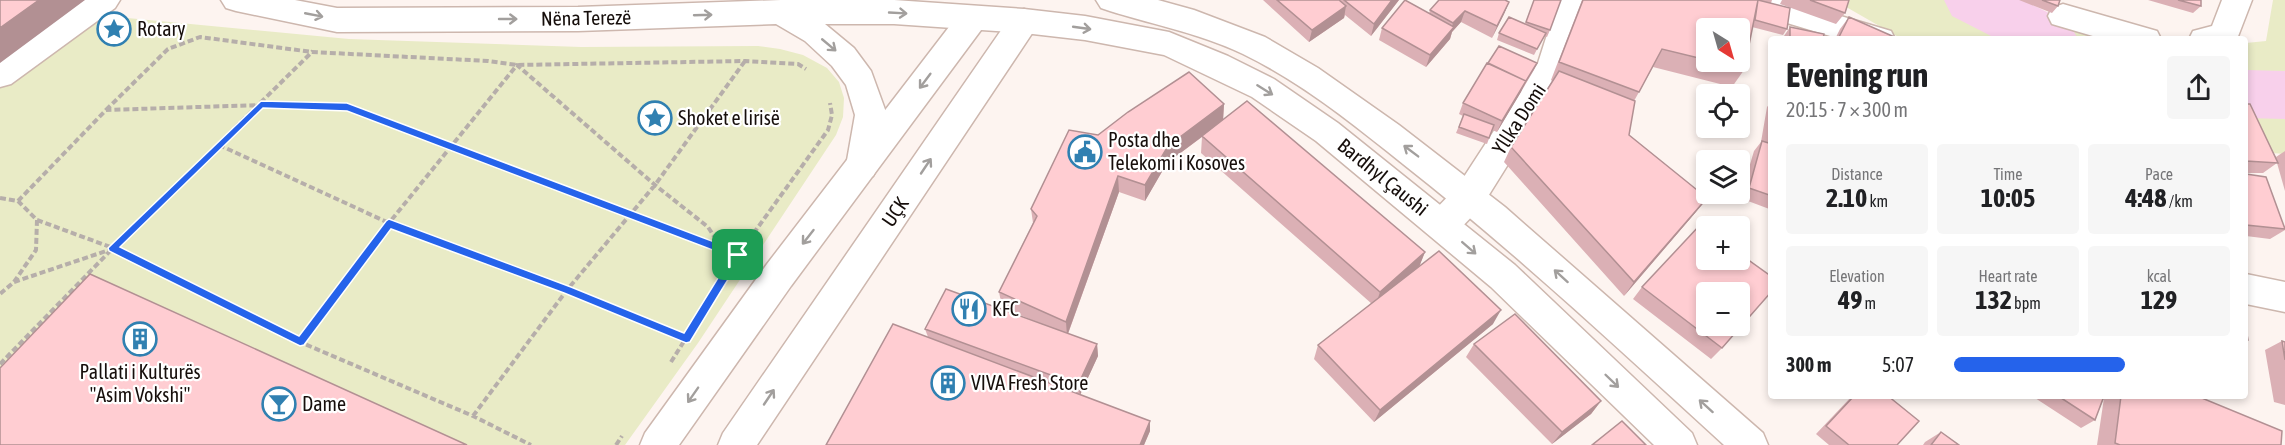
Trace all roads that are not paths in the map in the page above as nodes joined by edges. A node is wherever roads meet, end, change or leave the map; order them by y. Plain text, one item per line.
1 (105, 0) edge
2 (236, 0) edge
3 (1111, 0) edge
4 (1187, 0) edge
5 (1573, 0) edge
6 (1747, 0) edge
7 (2237, 0) edge
8 (979, 9) edge
9 (1030, 11) edge
10 (781, 12) junction
11 (2063, 16) dead end
12 (1227, 34) junction
13 (1870, 36) edge
14 (2135, 36) edge
15 (2223, 36) edge
16 (0, 75) edge
17 (862, 166) junction
18 (1470, 195) junction
19 (1442, 225) junction
20 (2248, 289) edge
21 (2285, 297) edge
22 (658, 445) edge
23 (736, 445) edge
24 (1678, 445) edge
25 (1750, 445) edge

1 - 16 main road
2 -> 10 main road, Nëna Terezë
3 - 12 main road, Bardhyl Çaushi
4 - 12 main road
5 - 18 main road, Yllka Domi
6 - 13 main road
7 - 15 main road
8 - 9 main road
10 -> 8 main road, Nëna Terezë
8 -> 17 main road
9 -> 19 main road, Bardhyl Çaushi
23 -> 9 main road, UÇK
10 -> 17 main road
11 - 14 main road
18 -> 12 main road, Bardhyl Çaushi
17 -> 22 main road
18 - 19 main road, Yllka Domi
25 -> 18 main road, Bardhyl Çaushi
19 -> 24 main road, Bardhyl Çaushi
20 - 21 main road

